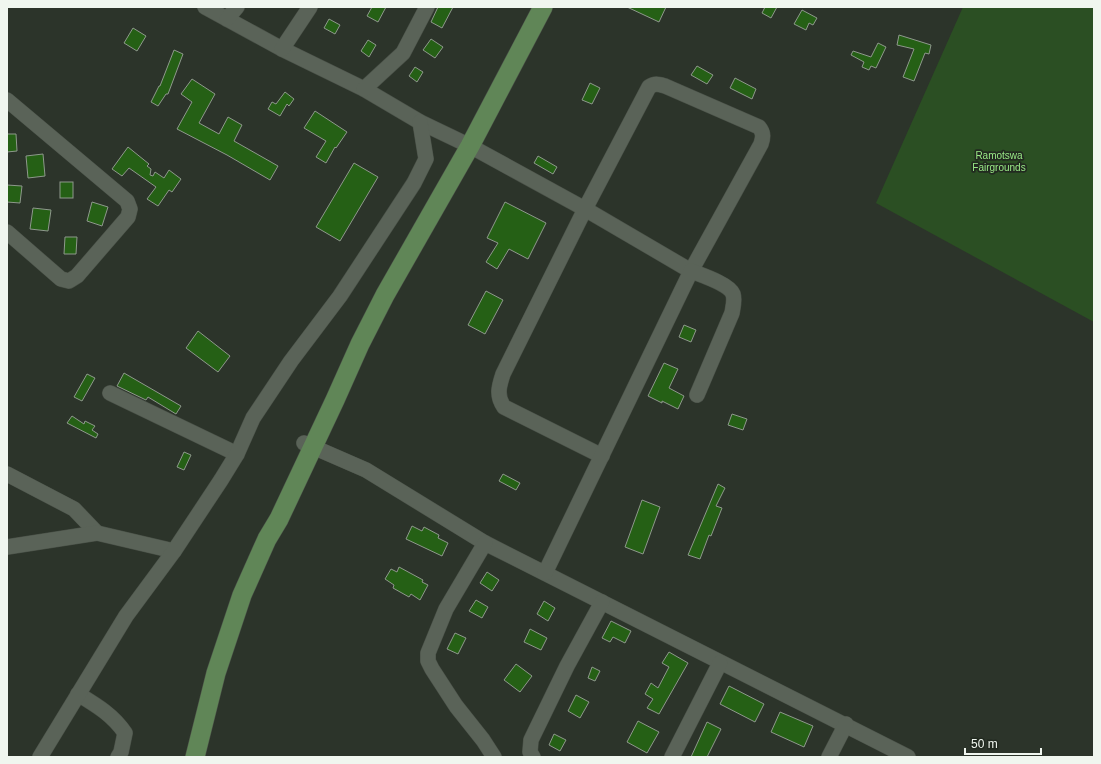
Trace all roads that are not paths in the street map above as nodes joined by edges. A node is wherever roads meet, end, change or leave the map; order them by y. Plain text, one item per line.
1 (205, 7) edge
2 (238, 7) edge
3 (310, 7) edge
4 (427, 7) edge
5 (543, 7) edge
6 (227, 19) junction
7 (282, 49) junction
8 (364, 89) junction
9 (7, 100) edge
10 (420, 122) junction
11 (470, 146) junction
12 (585, 210) junction
13 (7, 232) edge
14 (691, 271) junction
15 (110, 394) dead end
16 (697, 395) dead end
17 (308, 444) junction
18 (237, 454) junction
19 (602, 456) junction
20 (7, 474) edge
21 (96, 533) junction
22 (485, 543) junction
23 (7, 547) edge
24 (174, 551) junction
25 (545, 573) junction
26 (602, 602) junction
27 (720, 663) junction
28 (78, 694) junction
29 (846, 724) junction
30 (40, 757) edge
31 (118, 757) edge
32 (195, 757) edge
33 (494, 757) edge
34 (533, 757) edge
35 (672, 757) edge
36 (829, 757) edge
37 (908, 757) edge

1 - 6 street
2 - 6 street
3 - 7 street
4 - 8 street
5 - 11 main road
6 - 7 street
7 - 8 street
8 - 10 street
9 - 13 street
10 - 11 street
10 - 18 street
11 - 12 street
11 - 17 main road
12 - 14 street
12 - 14 street
12 - 19 street
14 - 16 street
14 - 19 street
15 - 18 street
17 - 22 street
17 - 32 main road
18 - 24 street
19 - 25 street
20 - 21 street
21 - 23 street
21 - 24 street
22 - 25 street
22 - 33 street
24 - 28 street
25 - 26 street
26 - 27 street
26 - 34 street
27 - 29 street
27 - 35 street
28 - 30 street
28 - 31 street
29 - 36 street
29 - 37 street

